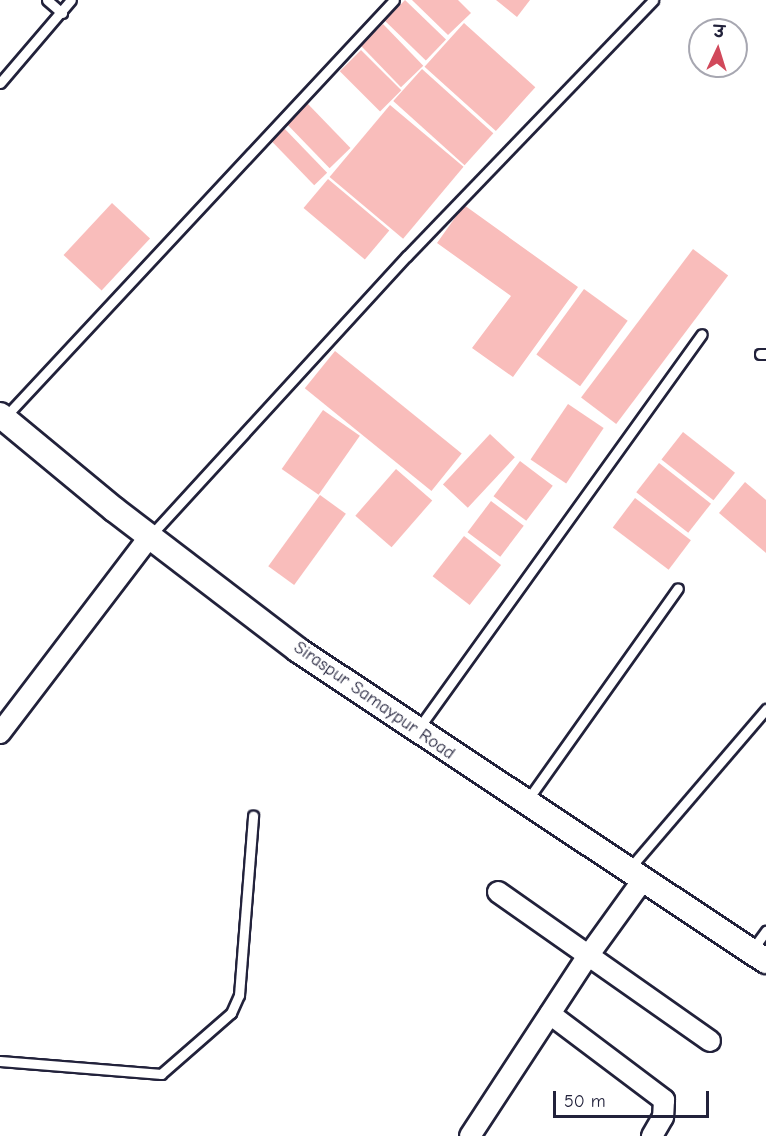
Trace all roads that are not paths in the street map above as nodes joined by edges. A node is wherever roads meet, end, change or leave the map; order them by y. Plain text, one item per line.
1 (47, 0) edge
2 (71, 0) edge
3 (394, 0) edge
4 (653, 0) edge
5 (62, 13) junction
6 (0, 82) edge
7 (702, 334) dead end
8 (2, 417) edge
9 (151, 535) junction
10 (678, 588) dead end
11 (766, 709) edge
12 (417, 731) junction
13 (0, 733) edge
14 (525, 804) junction
15 (253, 816) dead end
16 (635, 876) junction
17 (498, 892) dead end
18 (761, 947) edge
19 (588, 956) junction
20 (550, 1014) junction
21 (710, 1041) dead end
22 (0, 1061) edge
23 (470, 1136) edge
24 (652, 1136) edge

1 - 5 lane
2 - 5 lane
3 - 8 lane
4 - 9 lane
5 - 6 lane
7 - 12 lane
8 - 9 street, Siraspur Samaypur Road
9 - 12 street, Siraspur Samaypur Road
9 - 13 street
10 - 14 lane
11 - 16 lane
12 - 14 street, Siraspur Samaypur Road
14 - 16 street, Siraspur Samaypur Road
15 - 22 lane
16 - 18 street, Siraspur Samaypur Road
16 - 19 street
17 - 19 street
19 - 20 street
19 - 21 street
20 - 23 street
20 - 24 street

